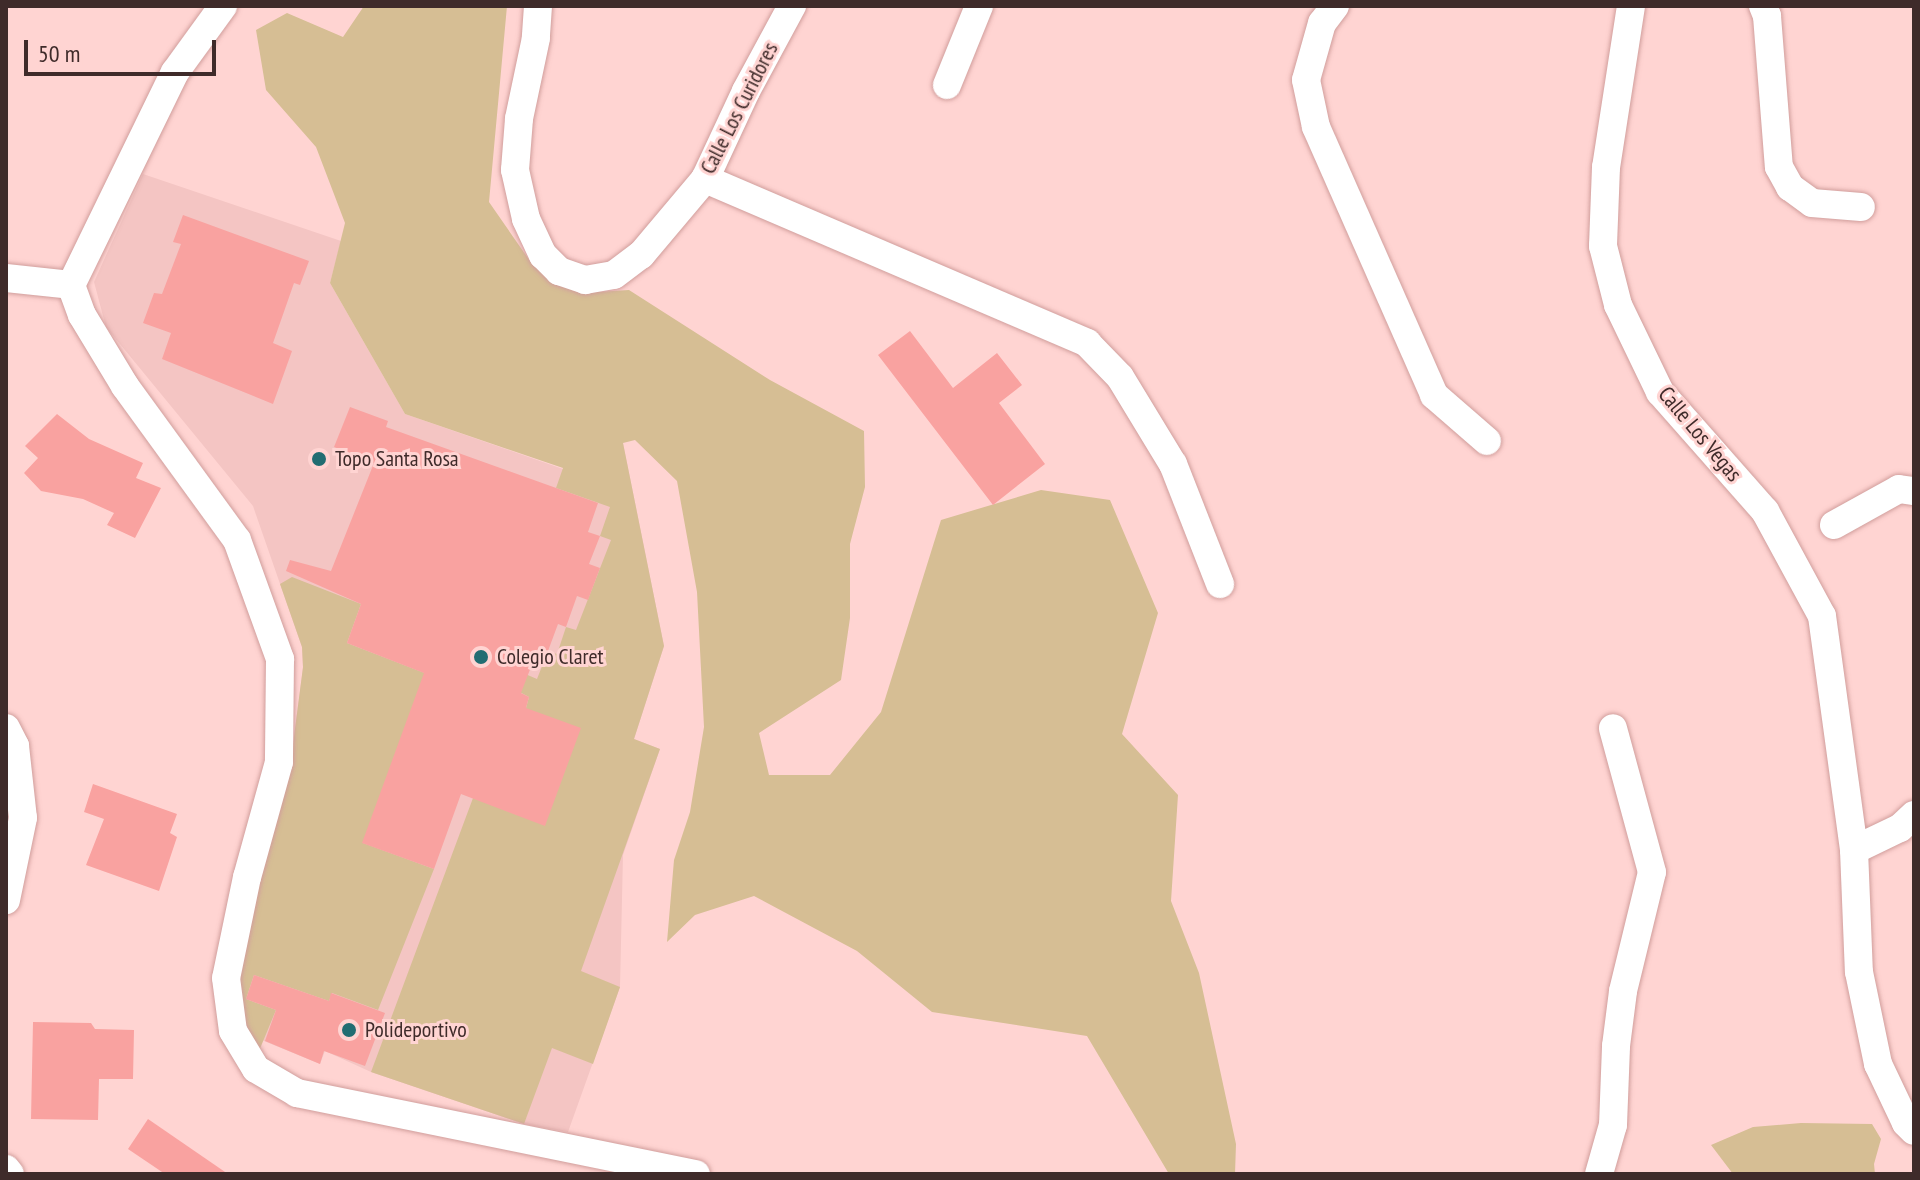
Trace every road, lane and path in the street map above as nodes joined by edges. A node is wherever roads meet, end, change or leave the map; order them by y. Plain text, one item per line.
1 (223, 6) edge
2 (538, 6) edge
3 (792, 6) edge
4 (979, 6) edge
5 (1335, 6) edge
6 (1631, 6) edge
7 (1763, 6) edge
8 (947, 85) dead end
9 (705, 179) junction
10 (1861, 207) dead end
11 (6, 278) edge
12 (71, 285) junction
13 (1487, 441) dead end
14 (1914, 491) edge
15 (1834, 525) dead end
16 (1220, 584) dead end
17 (6, 728) edge
18 (1613, 728) dead end
19 (1914, 815) edge
20 (1854, 850) junction
21 (6, 900) edge
22 (1914, 1131) edge
23 (6, 1169) edge
24 (10, 1174) edge
25 (696, 1174) edge
26 (1599, 1174) edge

1 - 12 street
2 - 9 street, Calle Los Curidores
3 - 9 street, Calle Los Curidores
4 - 8 street
5 - 13 street
6 - 20 street, Calle Los Vegas
7 - 10 street
9 - 16 street
11 - 12 street
12 - 25 street
14 - 15 street
17 - 21 street
18 - 26 street
19 - 20 street
20 - 22 street, Calle Los Vegas
23 - 24 street

